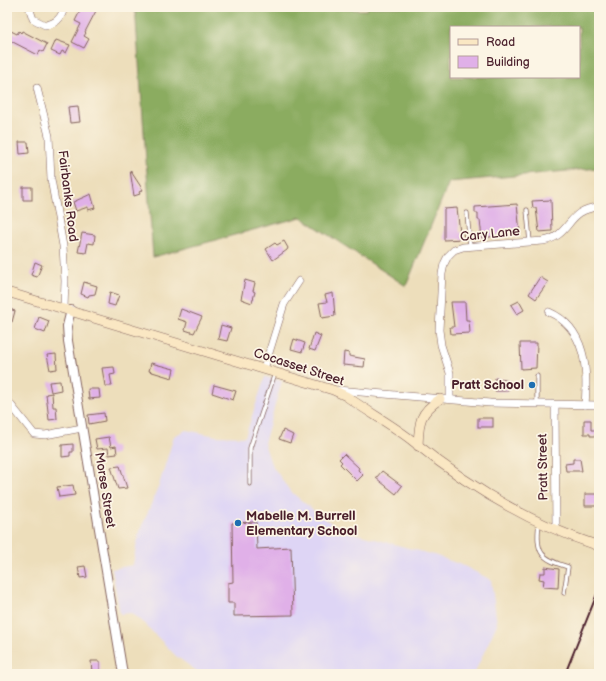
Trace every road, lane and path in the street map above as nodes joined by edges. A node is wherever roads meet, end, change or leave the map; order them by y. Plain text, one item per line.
1 (29, 7) edge
2 (64, 7) edge
3 (38, 88) dead end
4 (599, 207) edge
5 (527, 210) dead end
6 (467, 213) dead end
7 (530, 242) junction
8 (470, 246) junction
9 (299, 281) dead end
10 (7, 292) edge
11 (67, 309) junction
12 (549, 312) dead end
13 (264, 369) junction
14 (275, 372) junction
15 (537, 376) dead end
16 (333, 390) junction
17 (440, 399) junction
18 (450, 399) junction
19 (7, 400) edge
20 (536, 404) junction
21 (555, 404) junction
22 (585, 404) junction
23 (599, 405) edge
24 (82, 428) junction
25 (418, 446) junction
26 (250, 484) dead end
27 (540, 522) junction
28 (556, 529) junction
29 (599, 546) edge
30 (564, 593) dead end
31 (123, 674) edge

1 - 2 street
3 - 11 street, Fairbanks Road
4 - 7 street, Cary Lane
5 - 7 lane
6 - 8 lane
7 - 8 street, Cary Lane
8 - 18 street, Cary Lane
9 - 13 street
10 - 11 main road, Cocasset Street
11 - 13 main road, Cocasset Street
11 - 24 street, Morse Street
12 - 22 street
13 - 14 main road, Cocasset Street
14 - 16 main road, Cocasset Street
14 - 26 lane
15 - 20 lane
16 - 17 street
16 - 25 main road, Cocasset Street
17 - 18 street
17 - 25 main road
18 - 20 street
19 - 24 street
20 - 21 street
21 - 22 street
21 - 28 street, Pratt Street
22 - 23 street
24 - 31 street, Morse Street
25 - 27 main road, Cocasset Street
27 - 28 main road, Cocasset Street
27 - 30 lane
28 - 29 main road, Cocasset Street

